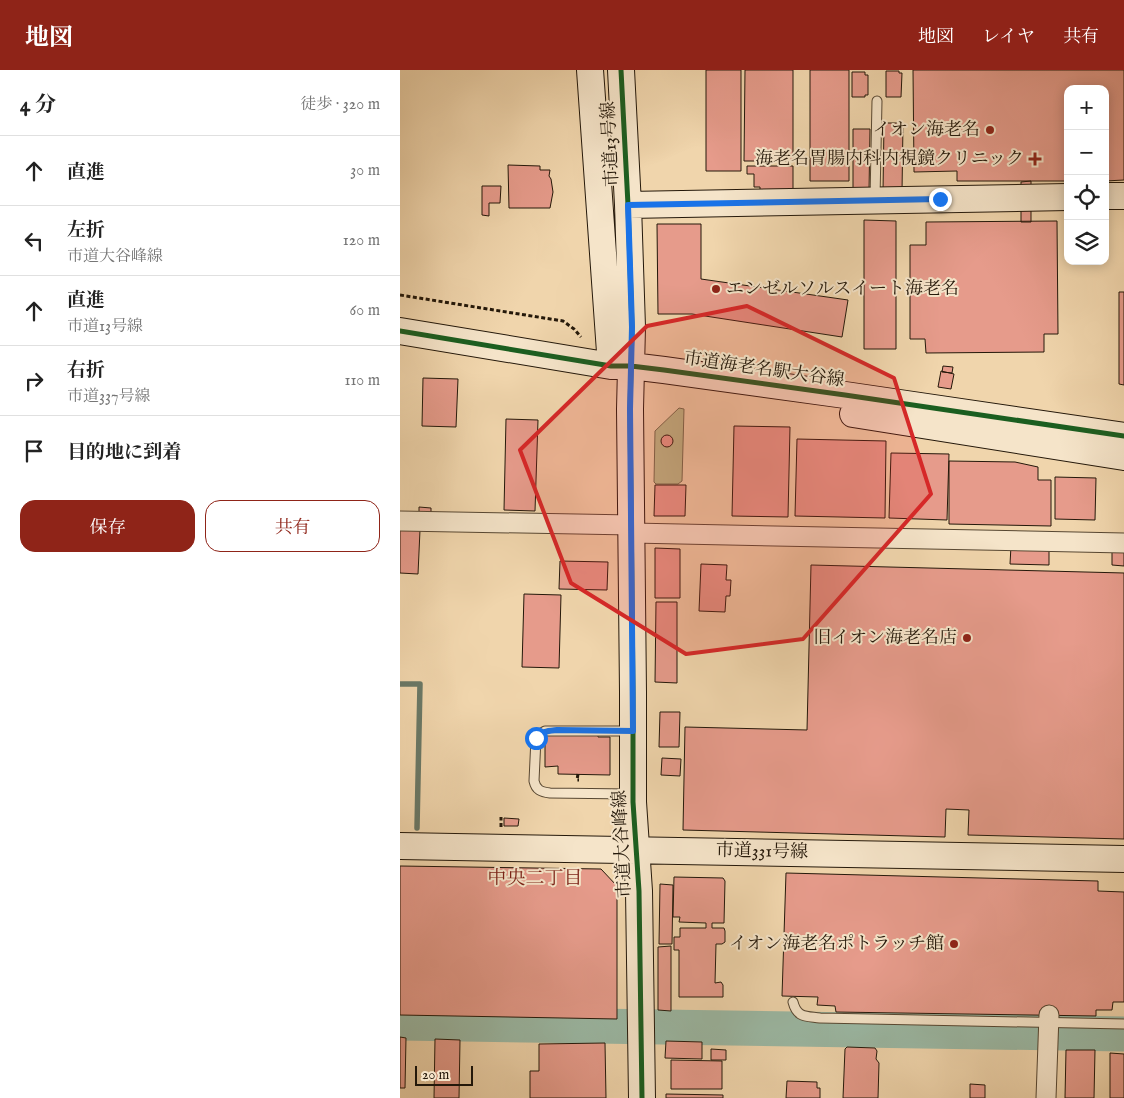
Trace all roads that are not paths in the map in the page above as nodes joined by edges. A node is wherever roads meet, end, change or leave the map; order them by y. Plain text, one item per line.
1 (590, 70) edge
2 (621, 70) edge
3 (877, 101) dead end
4 (1109, 196) edge
5 (1124, 196) edge
6 (1064, 197) edge
7 (875, 200) junction
8 (628, 205) junction
9 (400, 331) edge
10 (625, 370) junction
11 (1124, 436) edge
12 (1124, 457) edge
13 (400, 521) edge
14 (632, 529) junction
15 (1124, 543) edge
16 (633, 731) junction
17 (633, 794) junction
18 (400, 846) edge
19 (636, 850) junction
20 (1124, 859) edge
21 (793, 1002) dead end
22 (1124, 1024) edge
23 (1048, 1027) junction
24 (642, 1098) edge
25 (1046, 1098) edge

1 - 10 street, 市道13号線
2 - 8 street, 市道13号線
3 - 7 lane
4 - 5 street
6 - 7 street
7 - 8 street
8 - 10 street, 市道13号線
9 - 10 street, 市道海老名駅大谷線
10 - 11 street, 市道海老名駅大谷線
10 - 12 street, 市道海老名駅大谷線
10 - 14 street, 市道大谷峰線
13 - 14 street
14 - 15 street
14 - 16 street, 市道大谷峰線
16 - 17 street, 市道大谷峰線
16 - 17 lane
17 - 19 street, 市道大谷峰線
18 - 19 street, 市道331号線
19 - 20 street, 市道331号線
19 - 24 street, 市道大谷峰線
21 - 23 lane
22 - 23 lane
23 - 25 street

